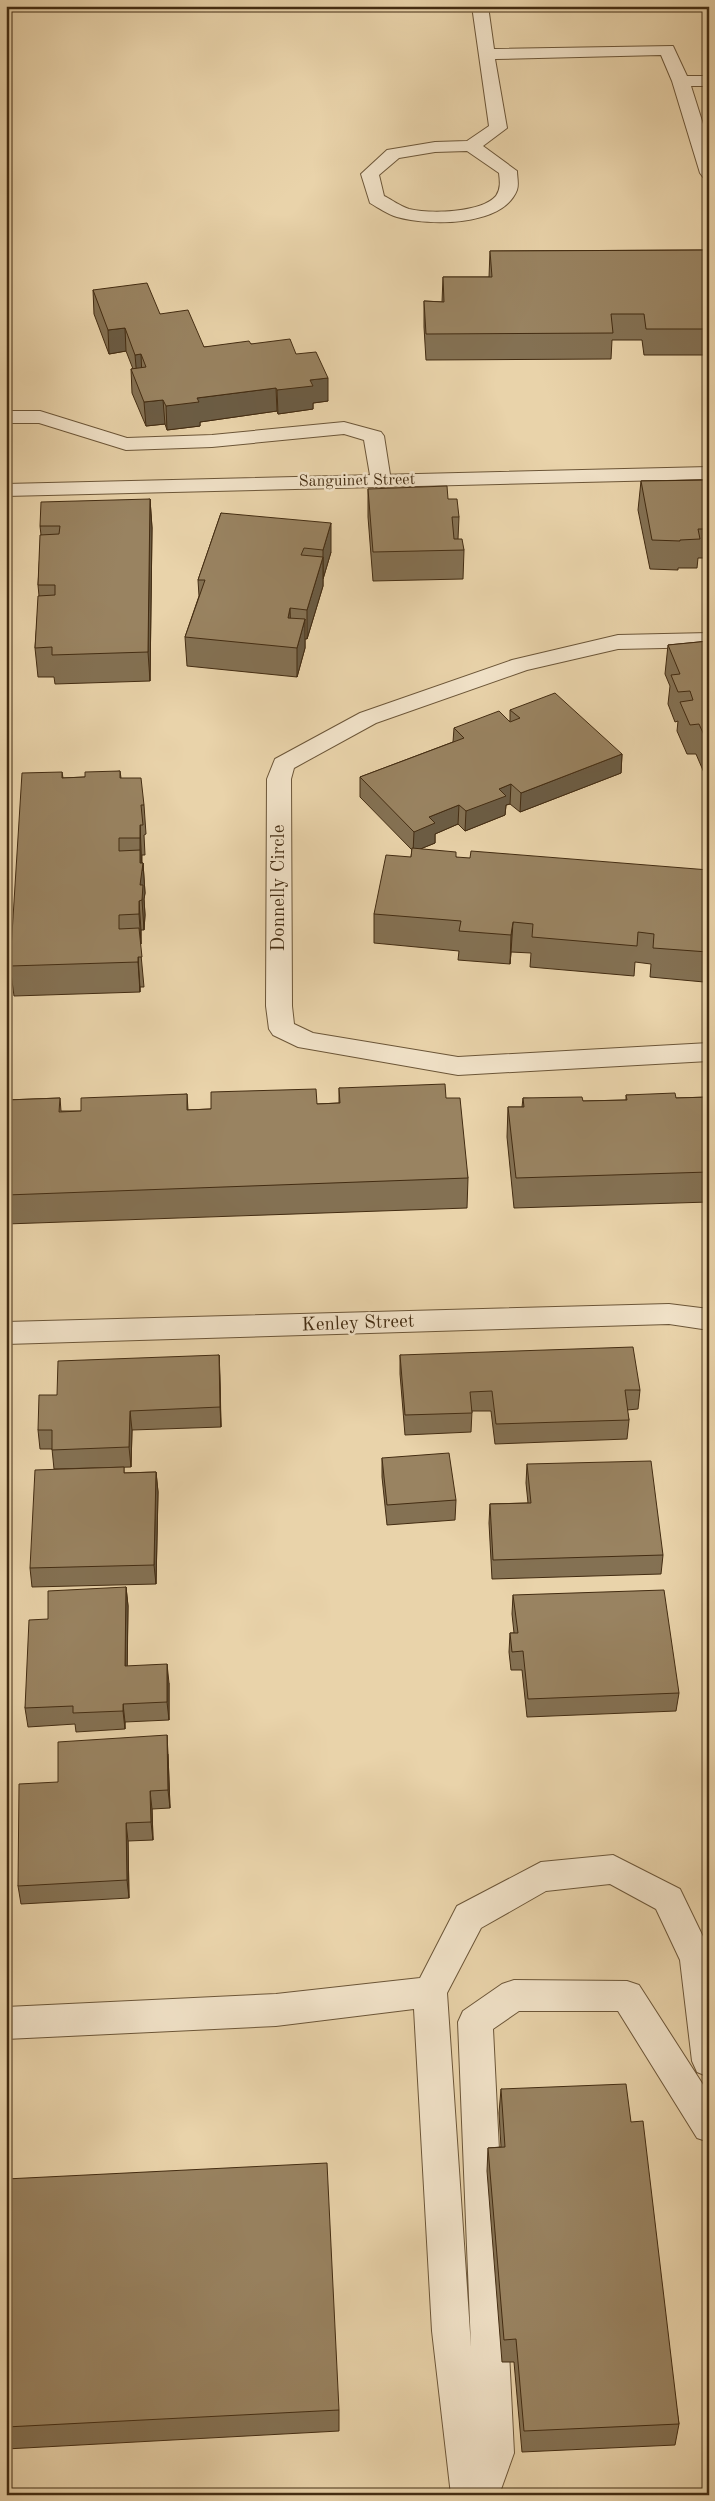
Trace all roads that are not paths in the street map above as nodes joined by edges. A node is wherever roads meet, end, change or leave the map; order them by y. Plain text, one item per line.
1 (480, 6) edge
2 (486, 54) junction
3 (681, 81) junction
4 (709, 81) edge
5 (471, 146) junction
6 (709, 173) edge
7 (6, 417) edge
8 (709, 473) edge
9 (381, 481) junction
10 (6, 490) edge
11 (709, 640) edge
12 (709, 1052) edge
13 (709, 1320) edge
14 (6, 1333) edge
15 (430, 1992) junction
16 (6, 2023) edge
17 (709, 2061) edge
18 (709, 2126) edge
19 (470, 2495) edge
20 (480, 2495) edge

1 - 2 street
2 - 3 street
2 - 5 street
3 - 4 street
3 - 6 street
5 - 5 street
7 - 9 street
8 - 9 street, Sanguinet Street
9 - 10 street, Sanguinet Street
11 - 12 street, Donnelly Circle
13 - 14 street, Kenley Street
15 - 16 street
15 - 17 street
15 - 19 street
18 - 20 street

